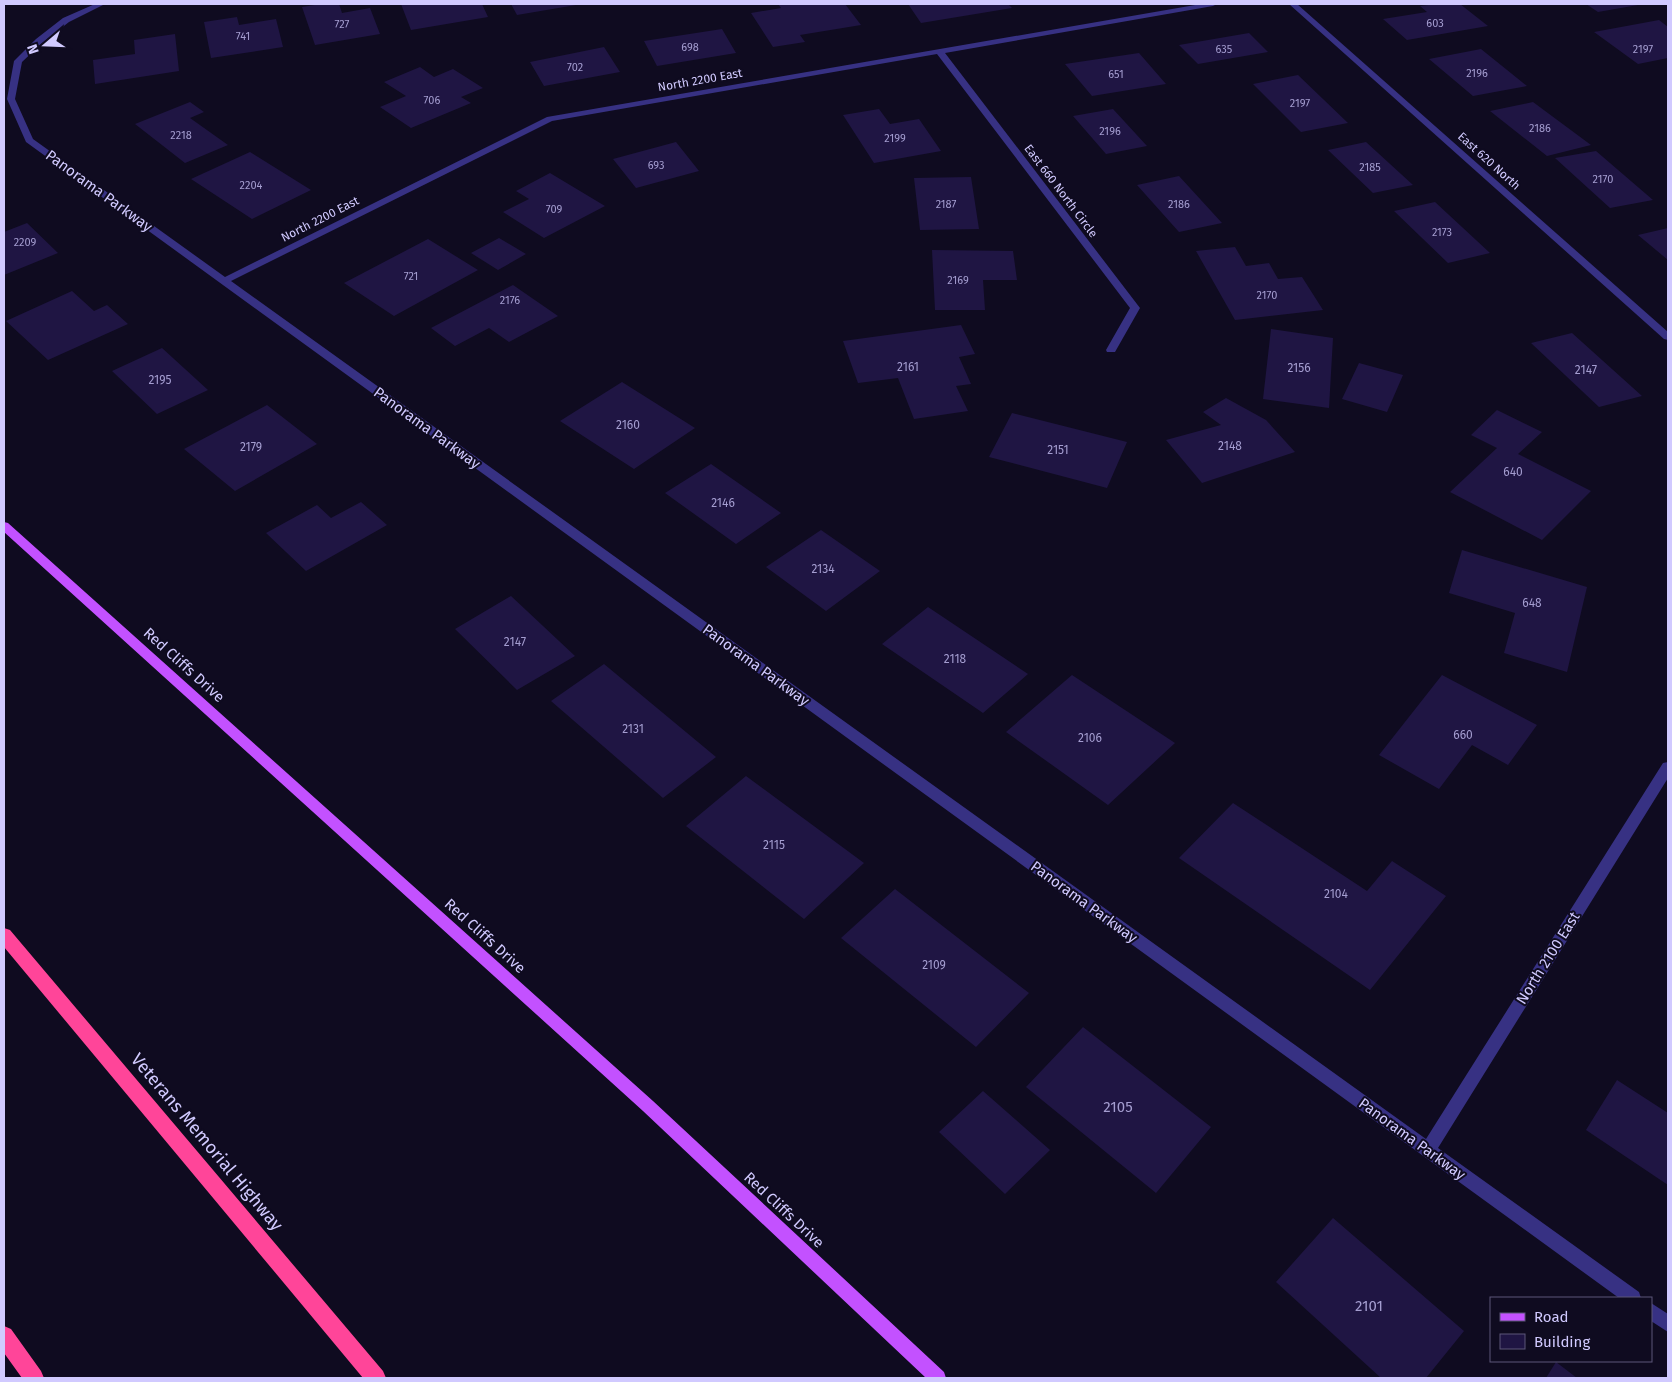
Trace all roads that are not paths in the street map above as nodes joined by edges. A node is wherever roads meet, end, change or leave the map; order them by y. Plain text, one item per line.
1 (101, 4) edge
2 (1213, 4) edge
3 (1293, 4) edge
4 (939, 51) junction
5 (224, 281) junction
6 (1668, 337) edge
7 (1111, 350) dead end
8 (4, 526) edge
9 (1668, 766) edge
10 (4, 935) edge
11 (1428, 1150) junction
12 (1632, 1297) edge
13 (1652, 1312) edge
14 (1668, 1324) edge
15 (4, 1336) edge
16 (34, 1378) edge
17 (376, 1378) edge
18 (938, 1378) edge

1 - 5 street, Panorama Parkway
2 - 4 street, North 2200 East
3 - 6 street, East 620 North
4 - 5 street, North 2200 East
4 - 7 street, East 660 North Circle
5 - 11 street, Panorama Parkway
8 - 18 main road, Red Cliffs Drive
9 - 11 street, North 2100 East
10 - 17 highway, Veterans Memorial Highway
11 - 12 street, Panorama Parkway
13 - 14 street
15 - 16 highway

